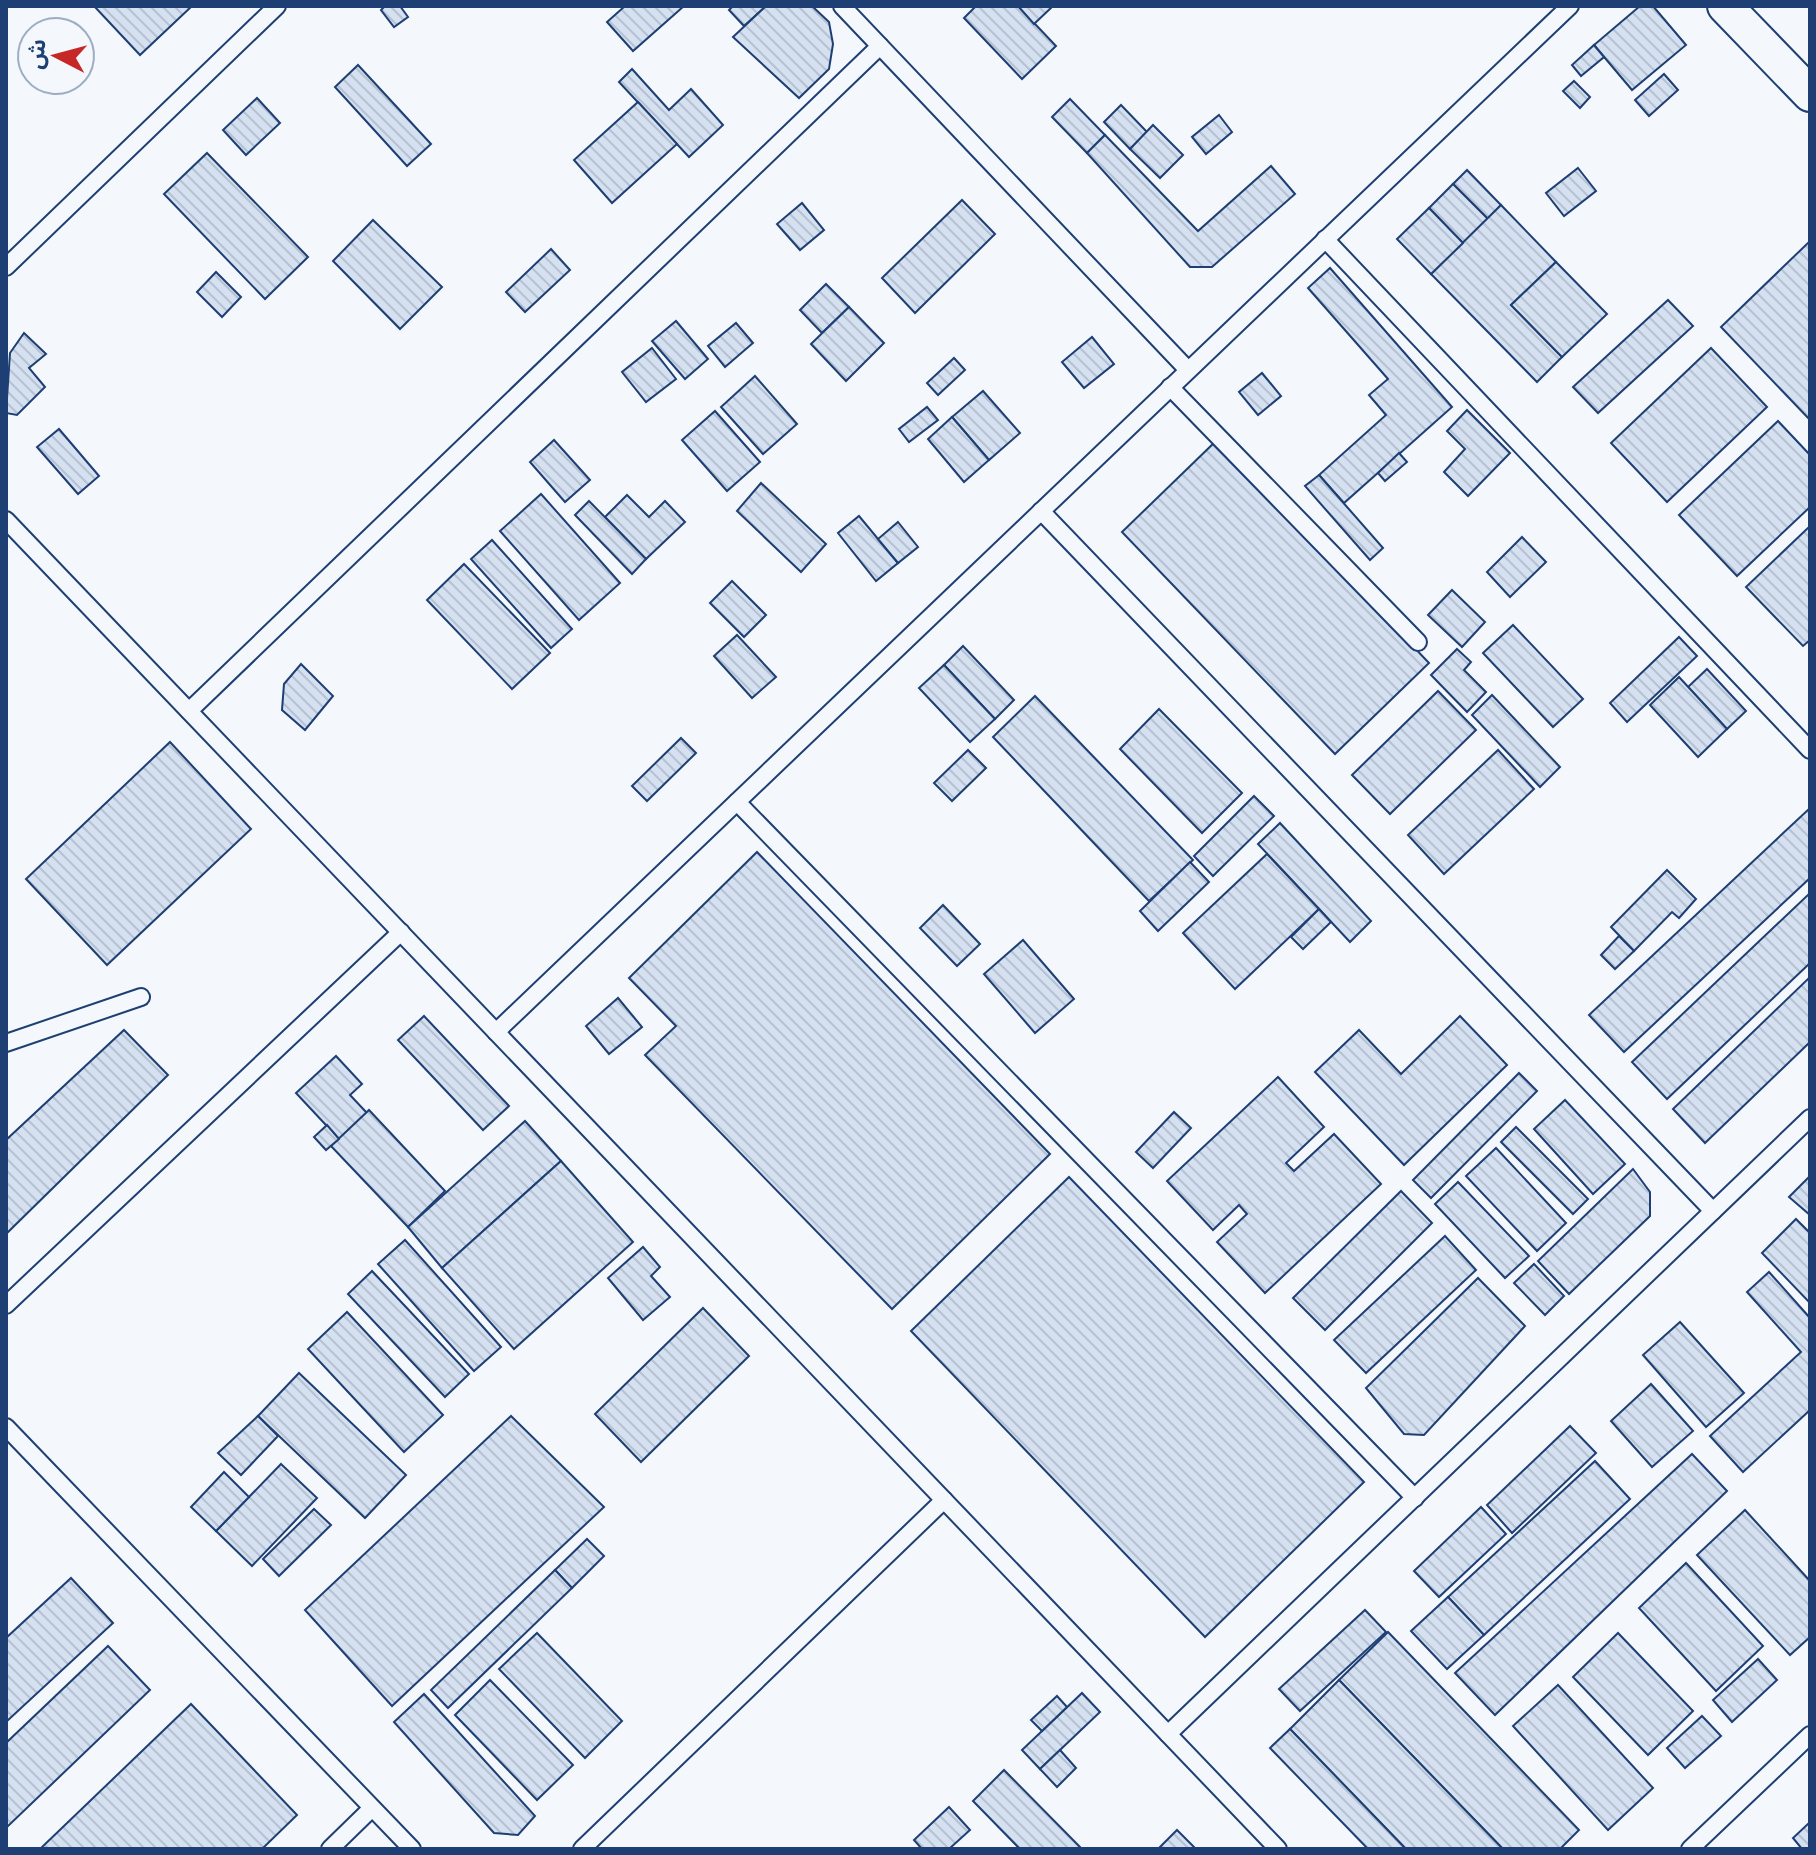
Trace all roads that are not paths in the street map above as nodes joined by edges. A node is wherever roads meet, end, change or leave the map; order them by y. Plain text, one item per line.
1 (277, 6) edge
2 (842, 6) edge
3 (1570, 6) edge
4 (1725, 6) edge
5 (880, 46) junction
6 (1810, 94) edge
7 (1325, 239) junction
8 (6, 267) edge
9 (1188, 370) junction
10 (1170, 387) junction
11 (1041, 511) junction
12 (6, 520) edge
13 (1418, 642) dead end
14 (189, 711) junction
15 (1810, 750) edge
16 (737, 802) junction
17 (401, 932) junction
18 (141, 997) dead end
19 (496, 1032) junction
20 (6, 1043) edge
21 (1810, 1118) edge
22 (1713, 1211) junction
23 (6, 1305) edge
24 (6, 1427) edge
25 (1415, 1498) junction
26 (944, 1500) junction
27 (1168, 1734) junction
28 (1810, 1735) edge
29 (372, 1808) junction
30 (330, 1849) edge
31 (412, 1849) edge
32 (582, 1849) edge
33 (1278, 1849) edge
34 (1690, 1849) edge

1 - 8 lane
2 - 5 lane
3 - 7 lane
4 - 6 street
5 - 9 lane
5 - 14 lane
7 - 9 lane
7 - 15 lane
9 - 10 lane
10 - 11 lane
10 - 13 lane
11 - 16 lane
11 - 22 lane
12 - 14 lane
14 - 17 lane
16 - 19 lane
16 - 25 lane
17 - 19 lane
17 - 23 lane
18 - 20 lane
19 - 26 lane
21 - 22 lane
22 - 25 lane
24 - 29 lane
25 - 27 lane
26 - 27 lane
26 - 32 lane
27 - 33 lane
28 - 34 lane
29 - 30 lane
29 - 31 lane

